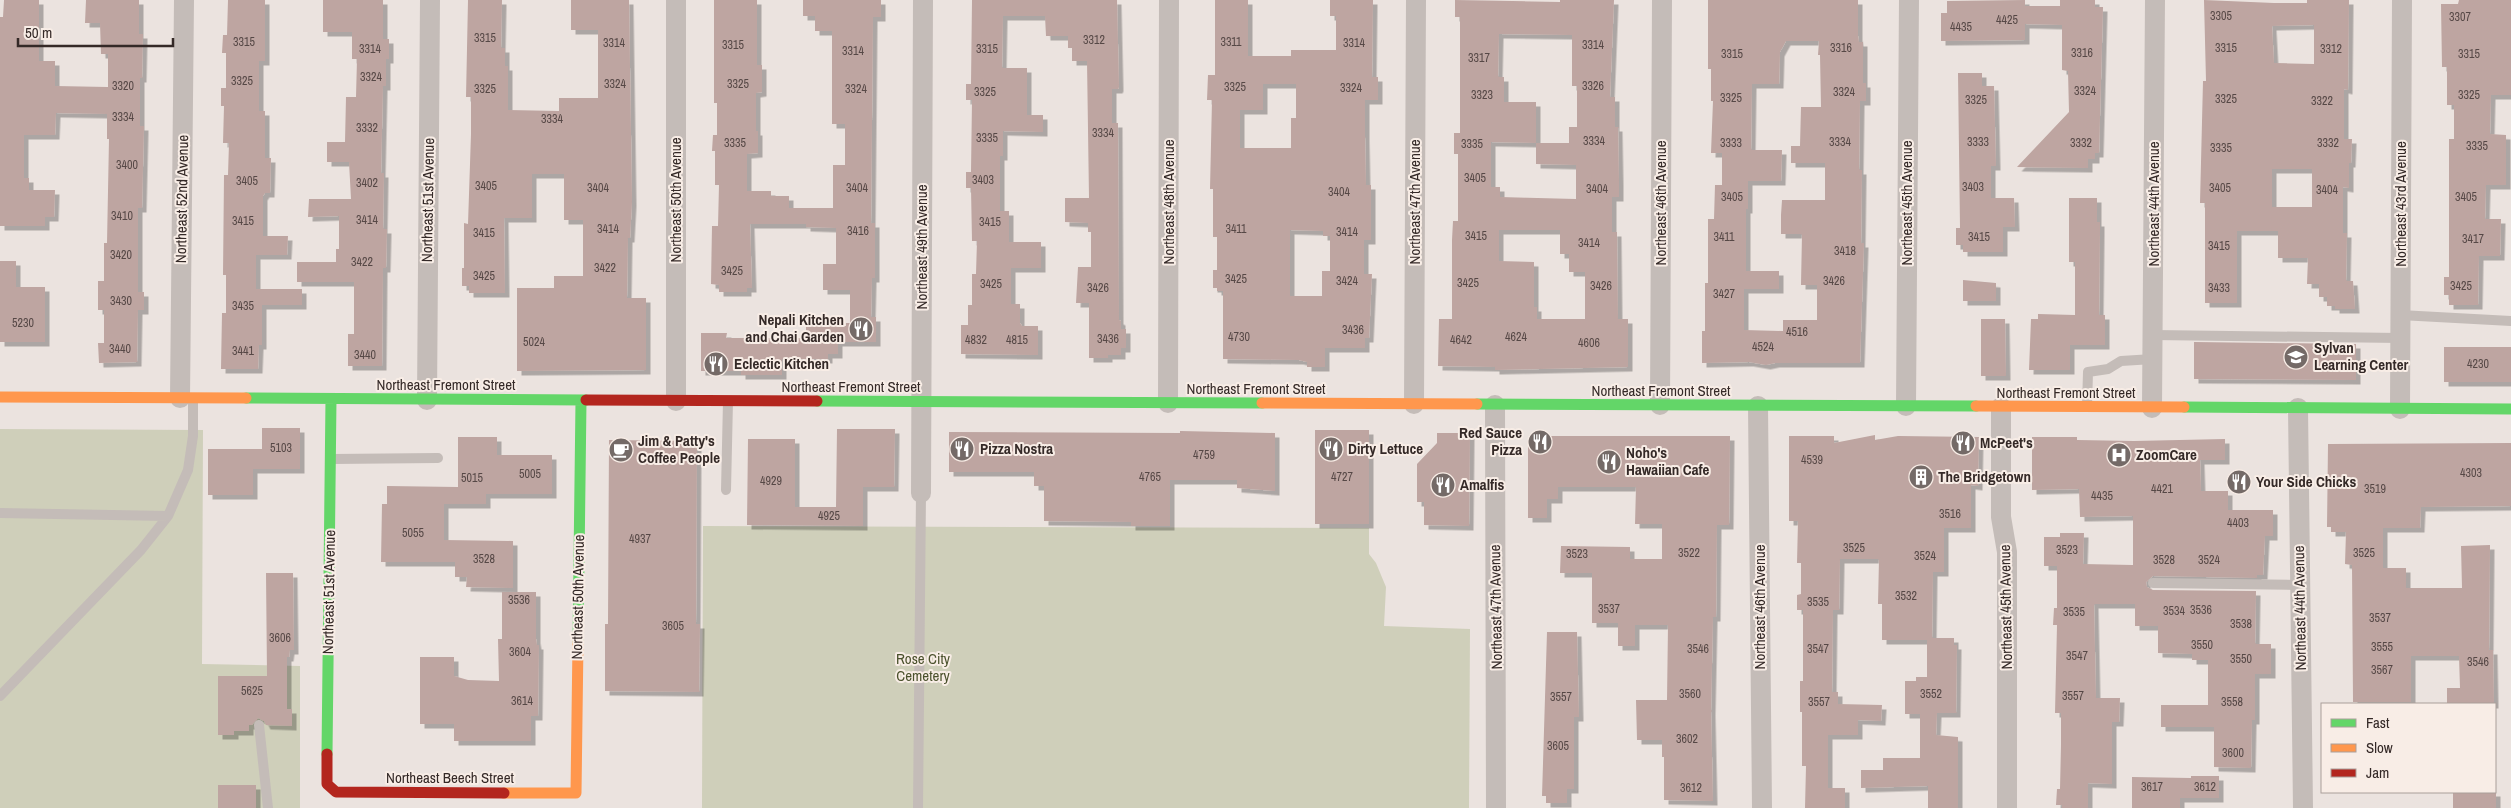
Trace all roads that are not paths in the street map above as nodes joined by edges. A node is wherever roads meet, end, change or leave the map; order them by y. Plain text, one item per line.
1 (184, 0) edge
2 (430, 0) edge
3 (676, 0) edge
4 (923, 0) edge
5 (1170, 0) edge
6 (1416, 0) edge
7 (1662, 0) edge
8 (1909, 0) edge
9 (2155, 0) edge
10 (2402, 0) edge
11 (2400, 315) junction
12 (2511, 321) edge
13 (2153, 335) junction
14 (2400, 338) junction
15 (2152, 359) junction
16 (0, 397) edge
17 (187, 398) junction
18 (331, 399) junction
19 (427, 400) junction
20 (581, 401) junction
21 (676, 401) junction
22 (728, 401) junction
23 (922, 402) junction
24 (1168, 403) junction
25 (1414, 404) junction
26 (1494, 405) junction
27 (1660, 406) junction
28 (1758, 406) junction
29 (1906, 406) junction
30 (2001, 407) junction
31 (2087, 408) junction
32 (2152, 408) junction
33 (2298, 408) junction
34 (2400, 409) junction
35 (2511, 409) edge
36 (438, 458) dead end
37 (330, 459) junction
38 (726, 490) dead end
39 (921, 493) joint
40 (0, 513) edge
41 (168, 516) junction
42 (2153, 583) dead end
43 (2300, 585) junction
44 (0, 696) edge
45 (260, 725) dead end
46 (333, 792) joint
47 (576, 793) joint
48 (268, 808) edge
49 (918, 808) edge
50 (1496, 808) edge
51 (1762, 808) edge
52 (2008, 808) edge
53 (2303, 808) edge

1 - 17 street, Northeast 52nd Avenue
2 - 19 street, Northeast 51st Avenue
3 - 21 street, Northeast 50th Avenue
4 - 23 street, Northeast 49th Avenue
5 - 24 street, Northeast 48th Avenue
6 - 25 street, Northeast 47th Avenue
7 - 27 street, Northeast 46th Avenue
8 - 29 street, Northeast 45th Avenue
9 - 13 street, Northeast 44th Avenue
10 - 11 street, Northeast 43rd Avenue
11 - 12 lane
11 - 14 street, Northeast 43rd Avenue
13 - 14 lane
13 - 15 street, Northeast 44th Avenue
14 - 34 street, Northeast 43rd Avenue
15 - 31 lane
15 - 32 street, Northeast 44th Avenue
16 - 17 main road, Northeast Fremont Street
17 - 18 main road, Northeast Fremont Street
17 - 41 lane
18 - 19 main road, Northeast Fremont Street
18 - 37 main road, Northeast 51st Avenue
19 - 20 main road, Northeast Fremont Street
20 - 21 main road, Northeast Fremont Street
20 - 47 main road, Northeast 50th Avenue
21 - 22 main road, Northeast Fremont Street
22 - 23 main road, Northeast Fremont Street
22 - 38 lane
23 - 24 main road, Northeast Fremont Street
23 - 39 street, Northeast 49th Avenue
24 - 25 main road, Northeast Fremont Street
25 - 26 main road, Northeast Fremont Street
26 - 27 main road, Northeast Fremont Street
26 - 50 street, Northeast 47th Avenue
27 - 28 main road, Northeast Fremont Street
28 - 29 main road, Northeast Fremont Street
28 - 51 street, Northeast 46th Avenue
29 - 30 main road, Northeast Fremont Street
30 - 31 main road, Northeast Fremont Street
30 - 52 street, Northeast 45th Avenue
31 - 32 main road, Northeast Fremont Street
32 - 33 main road, Northeast Fremont Street
33 - 34 main road, Northeast Fremont Street
33 - 43 street, Northeast 44th Avenue
34 - 35 main road, Northeast Fremont Street
36 - 37 lane
37 - 46 main road, Northeast 51st Avenue
39 - 49 lane
40 - 41 lane
41 - 44 lane
42 - 43 lane
43 - 53 street, Northeast 44th Avenue
45 - 48 lane
46 - 47 main road, Northeast Beech Street

